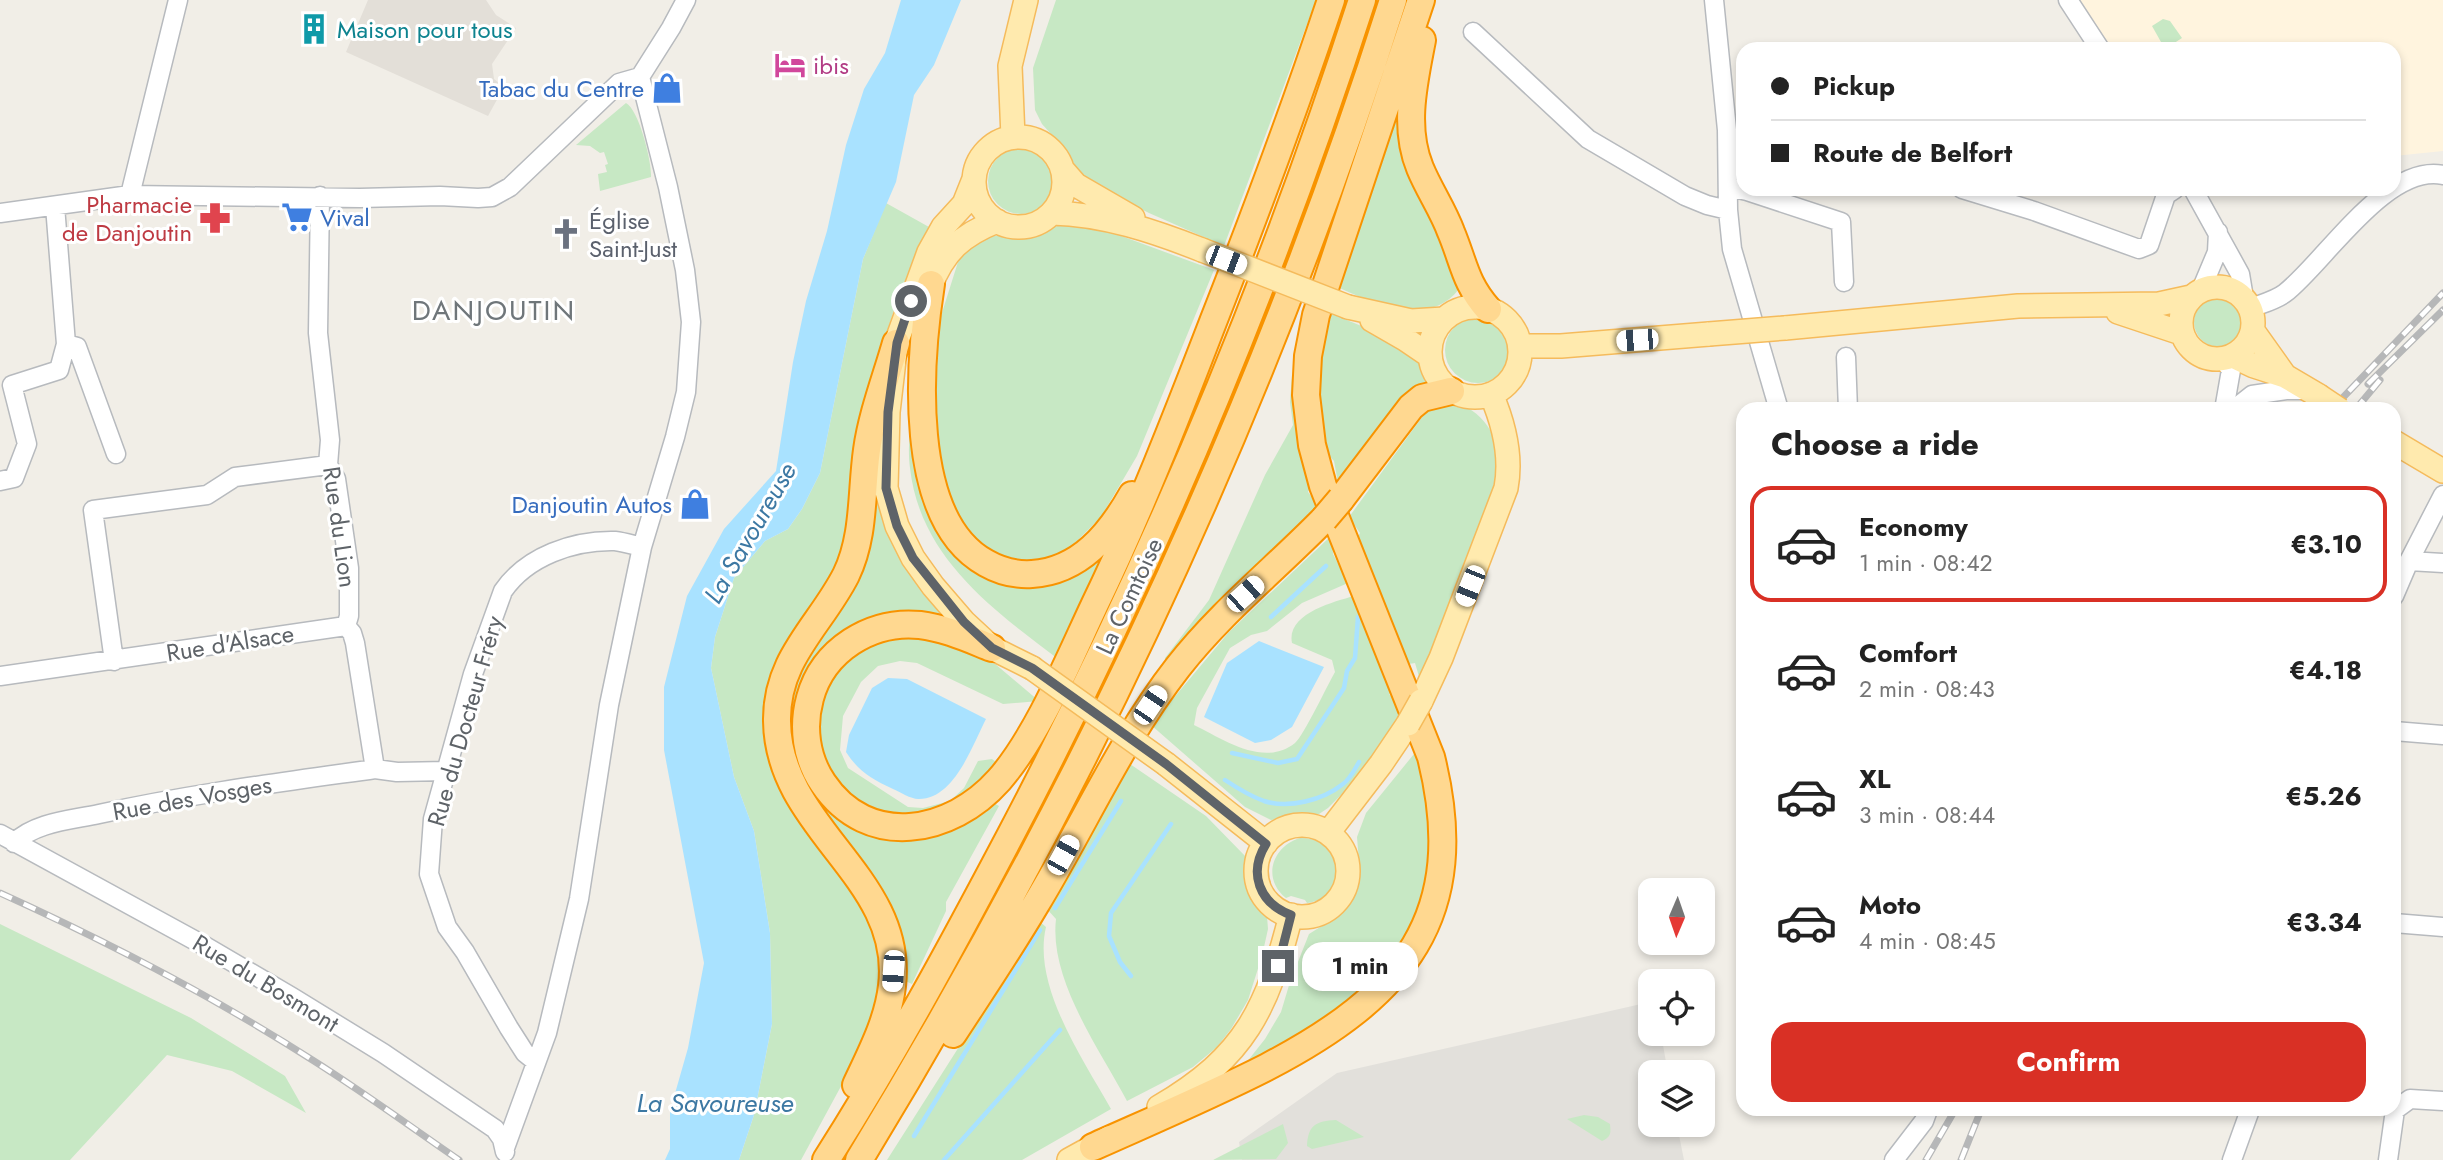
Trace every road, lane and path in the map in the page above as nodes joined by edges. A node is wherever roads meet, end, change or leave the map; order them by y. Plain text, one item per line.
1 (178, 0) edge
2 (686, 0) edge
3 (1026, 0) edge
4 (1331, 0) edge
5 (1362, 0) edge
6 (1393, 0) edge
7 (1421, 0) edge
8 (1430, 0) edge
9 (1714, 0) edge
10 (2068, 0) edge
11 (1473, 33) dead end
12 (2095, 42) edge
13 (640, 77) junction
14 (1735, 132) edge
15 (1013, 137) junction
16 (1062, 169) junction
17 (2443, 175) edge
18 (974, 178) junction
19 (2401, 186) edge
20 (1728, 187) junction
21 (1736, 189) edge
22 (130, 195) junction
23 (1762, 196) edge
24 (1985, 196) edge
25 (2166, 196) edge
26 (2197, 196) edge
27 (2384, 196) edge
28 (320, 197) junction
29 (55, 206) junction
30 (1728, 210) junction
31 (0, 213) edge
32 (1052, 213) junction
33 (997, 221) junction
34 (2218, 232) junction
35 (1160, 233) junction
36 (1844, 282) dead end
37 (931, 284) junction
38 (2196, 293) junction
39 (2087, 306) junction
40 (1348, 307) junction
41 (1488, 309) junction
42 (2249, 312) junction
43 (1444, 319) junction
44 (2181, 333) junction
45 (897, 343) junction
46 (66, 344) junction
47 (1520, 346) junction
48 (1430, 356) junction
49 (1846, 357) dead end
50 (2228, 357) junction
51 (2285, 376) junction
52 (1186, 391) junction
53 (1451, 391) junction
54 (2314, 393) junction
55 (1491, 394) junction
56 (1777, 402) edge
57 (1848, 402) edge
58 (2225, 402) edge
59 (2243, 402) edge
60 (2328, 402) edge
61 (2401, 446) edge
62 (116, 454) dead end
63 (328, 466) junction
64 (2443, 471) edge
65 (0, 481) edge
66 (2443, 495) edge
67 (642, 547) junction
68 (2409, 561) junction
69 (2443, 563) edge
70 (2401, 580) edge
71 (346, 626) junction
72 (992, 648) junction
73 (114, 661) junction
74 (1032, 668) junction
75 (0, 676) edge
76 (2401, 732) edge
77 (2443, 735) edge
78 (375, 769) junction
79 (446, 771) junction
80 (1328, 833) junction
81 (7, 839) edge
82 (1266, 844) junction
83 (1291, 915) junction
84 (2401, 924) edge
85 (2443, 927) edge
86 (535, 1061) junction
87 (2443, 1101) edge
88 (2401, 1106) edge
89 (1925, 1116) edge
90 (2248, 1116) edge
91 (2394, 1116) edge
92 (1093, 1147) junction
93 (504, 1154) edge
94 (823, 1160) edge
95 (859, 1160) edge
96 (865, 1160) edge
97 (1069, 1160) edge
98 (1894, 1160) edge
99 (2232, 1160) edge
100 (2388, 1160) edge

1 - 22 street
2 - 13 street
3 - 15 main road
4 - 52 highway
5 - 94 highway, La Comtoise
6 - 95 highway, La Comtoise
7 - 92 highway
8 - 41 highway
9 - 14 street
10 - 12 street
11 - 30 street
13 - 28 street
13 - 67 street
14 - 20 street
15 - 16 main road
15 - 18 main road
16 - 32 main road
16 - 35 main road
17 - 19 street
18 - 33 main road
18 - 45 main road
20 - 21 street
20 - 30 street
22 - 28 street
22 - 29 street
23 - 36 street
24 - 25 street
26 - 34 street
27 - 42 street
28 - 63 street, Rue du Lion
29 - 31 street
29 - 46 street
30 - 56 street
32 - 33 main road
32 - 35 main road
33 - 37 main road
34 - 38 street
34 - 42 street
35 - 40 main road, bridge
37 - 52 highway
37 - 74 main road
38 - 39 main road
38 - 42 main road
38 - 44 main road
39 - 44 main road
39 - 47 main road, bridge
40 - 43 main road
40 - 48 main road
41 - 43 main road
41 - 47 main road
42 - 50 main road
42 - 51 main road
43 - 48 main road
44 - 50 main road
45 - 72 main road
45 - 94 highway
46 - 62 street
46 - 65 street
47 - 55 main road
48 - 53 main road
49 - 57 street
50 - 51 main road
50 - 58 street
51 - 54 main road
52 - 72 highway
53 - 55 main road
53 - 96 highway, bridge
54 - 59 street
54 - 60 main road, bridge
55 - 80 main road, bridge
61 - 64 main road
63 - 71 street, Rue du Lion
63 - 73 street
66 - 68 street
67 - 79 street, Rue du Docteur Fréry
67 - 86 street
68 - 69 street
68 - 70 street
71 - 73 street, Rue d'Alsace
71 - 78 street, Rue du Lion
72 - 74 main road
73 - 75 street, Rue d'Alsace
74 - 82 main road, bridge
76 - 77 street
78 - 79 street, Rue des Vosges
78 - 81 street, Rue des Vosges
79 - 86 street, Rue du Docteur Fréry
80 - 82 main road
80 - 83 main road
81 - 93 street, Rue du Bosmont
82 - 83 main road
83 - 92 main road
84 - 85 street
86 - 93 street
87 - 88 street
89 - 98 street
90 - 99 street
91 - 100 street
92 - 97 main road

